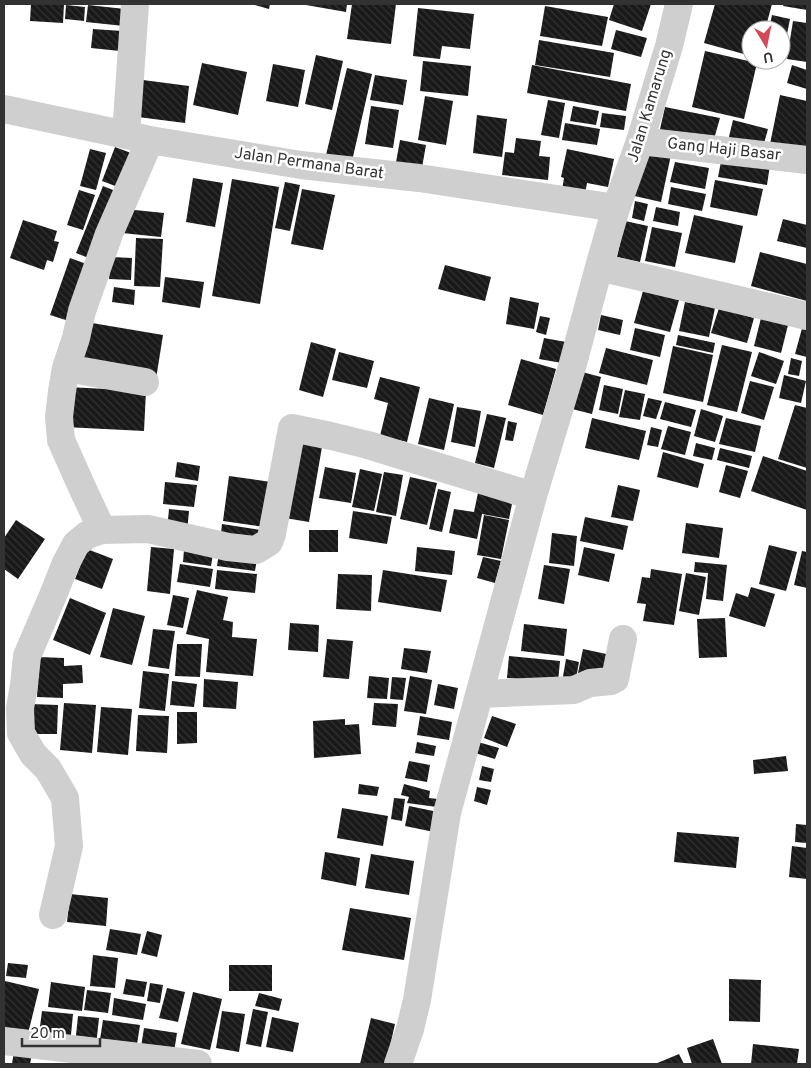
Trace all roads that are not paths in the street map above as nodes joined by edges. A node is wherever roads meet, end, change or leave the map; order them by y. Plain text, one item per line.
1 (134, 4) edge
2 (680, 4) edge
3 (4, 108) edge
4 (138, 138) junction
5 (640, 141) junction
6 (807, 160) edge
7 (616, 208) junction
8 (599, 267) junction
9 (807, 316) edge
10 (66, 368) junction
11 (146, 382) dead end
12 (533, 496) junction
13 (102, 530) junction
14 (623, 639) dead end
15 (480, 694) junction
16 (53, 915) dead end
17 (4, 1041) edge
18 (198, 1064) edge
19 (398, 1064) edge

1 - 4 street
2 - 5 street, Jalan Kamarung
3 - 4 street, Jalan Permana Barat
4 - 7 street, Jalan Permana Barat
4 - 10 street
5 - 6 street, Gang Haji Basar
5 - 7 street, Jalan Kamarung
7 - 8 street, Jalan Kamarung
8 - 9 street
8 - 12 street, Jalan Kamarung
10 - 11 street
10 - 13 street
12 - 13 street
12 - 15 street, Jalan Kamarung
13 - 16 street
14 - 15 street
15 - 19 street, Jalan Kamarung
17 - 18 street

